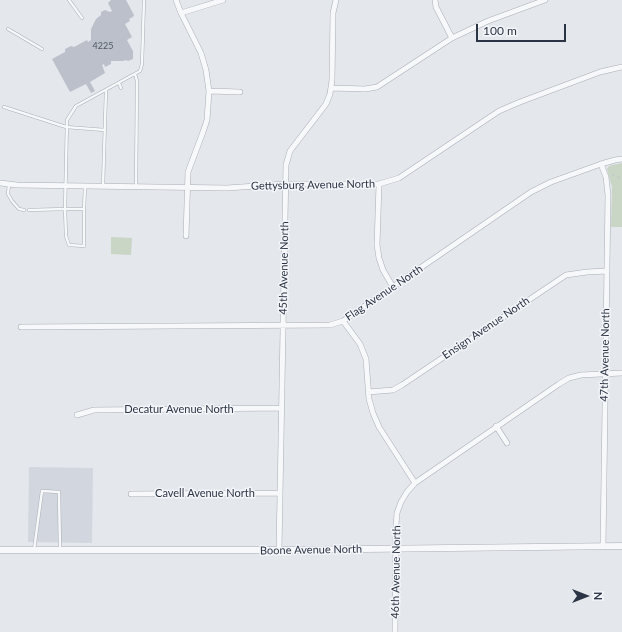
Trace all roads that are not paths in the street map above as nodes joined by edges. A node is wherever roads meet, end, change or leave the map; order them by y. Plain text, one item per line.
1 (69, 0) edge
2 (144, 0) edge
3 (176, 0) edge
4 (223, 0) edge
5 (336, 0) edge
6 (435, 0) edge
7 (546, 0) edge
8 (181, 13) junction
9 (82, 18) dead end
10 (8, 29) dead end
11 (452, 38) junction
12 (42, 49) dead end
13 (622, 67) edge
14 (134, 74) junction
15 (119, 83) junction
16 (121, 88) dead end
17 (332, 88) junction
18 (106, 90) junction
19 (209, 91) junction
20 (240, 92) dead end
21 (4, 107) dead end
22 (66, 127) junction
23 (105, 130) junction
24 (622, 159) edge
25 (601, 164) junction
26 (0, 183) edge
27 (9, 184) junction
28 (286, 184) junction
29 (379, 184) junction
30 (65, 186) junction
31 (85, 186) junction
32 (103, 186) junction
33 (136, 187) junction
34 (186, 188) junction
35 (65, 209) junction
36 (84, 209) junction
37 (24, 210) dead end
38 (29, 210) dead end
39 (186, 236) dead end
40 (607, 271) junction
41 (393, 287) junction
42 (343, 321) junction
43 (283, 325) junction
44 (21, 327) dead end
45 (605, 373) junction
46 (622, 373) edge
47 (368, 392) junction
48 (282, 408) junction
49 (77, 415) dead end
50 (496, 426) junction
51 (507, 443) dead end
52 (415, 483) junction
53 (280, 493) junction
54 (130, 494) dead end
55 (602, 546) junction
56 (622, 546) edge
57 (396, 549) junction
58 (0, 550) edge
59 (34, 550) junction
60 (60, 550) junction
61 (279, 550) junction
62 (395, 632) edge

1 - 9 lane
2 - 14 lane
3 - 8 street
4 - 8 street
5 - 17 street, 45th Avenue North
6 - 11 street
7 - 11 street
8 - 19 street
10 - 12 lane
11 - 17 street
13 - 29 street, Gettysburg Avenue North
14 - 15 lane
14 - 33 lane
15 - 16 lane
15 - 18 lane
17 - 28 street, 45th Avenue North
18 - 22 lane
18 - 23 lane
19 - 20 street
19 - 34 street
21 - 22 lane
22 - 23 lane
22 - 30 lane
23 - 32 lane
24 - 25 street, Flag Avenue North
25 - 40 street, 47th Avenue North
25 - 41 street, Flag Avenue North
26 - 27 street, Gettysburg Avenue North
27 - 30 street, Gettysburg Avenue North
27 - 37 lane
28 - 29 street, Gettysburg Avenue North
28 - 34 street, Gettysburg Avenue North
28 - 43 street, 45th Avenue North
29 - 41 street
30 - 31 street, Gettysburg Avenue North
30 - 35 lane
31 - 32 street, Gettysburg Avenue North
31 - 36 lane
32 - 33 street, Gettysburg Avenue North
33 - 34 street, Gettysburg Avenue North
34 - 39 street
35 - 36 lane
35 - 36 lane
35 - 38 lane
40 - 45 street, 47th Avenue North
40 - 47 street, Ensign Avenue North
41 - 42 street, Flag Avenue North
42 - 43 street, Flag Avenue North
42 - 47 street
43 - 44 street, Flag Avenue North
43 - 48 street, 45th Avenue North
45 - 46 street
45 - 50 street
45 - 55 street, 47th Avenue North
47 - 52 street
48 - 49 street, Decatur Avenue North
48 - 53 street, 45th Avenue North
50 - 51 street
50 - 52 street
52 - 57 street, 46th Avenue North
53 - 54 street, Cavell Avenue North
53 - 61 street, 45th Avenue North
55 - 56 street, Boone Avenue North
55 - 57 street, Boone Avenue North
57 - 61 street, Boone Avenue North
57 - 62 street, 46th Avenue North
58 - 59 street, Boone Avenue North
59 - 60 street, Boone Avenue North
59 - 60 lane
60 - 61 street, Boone Avenue North

